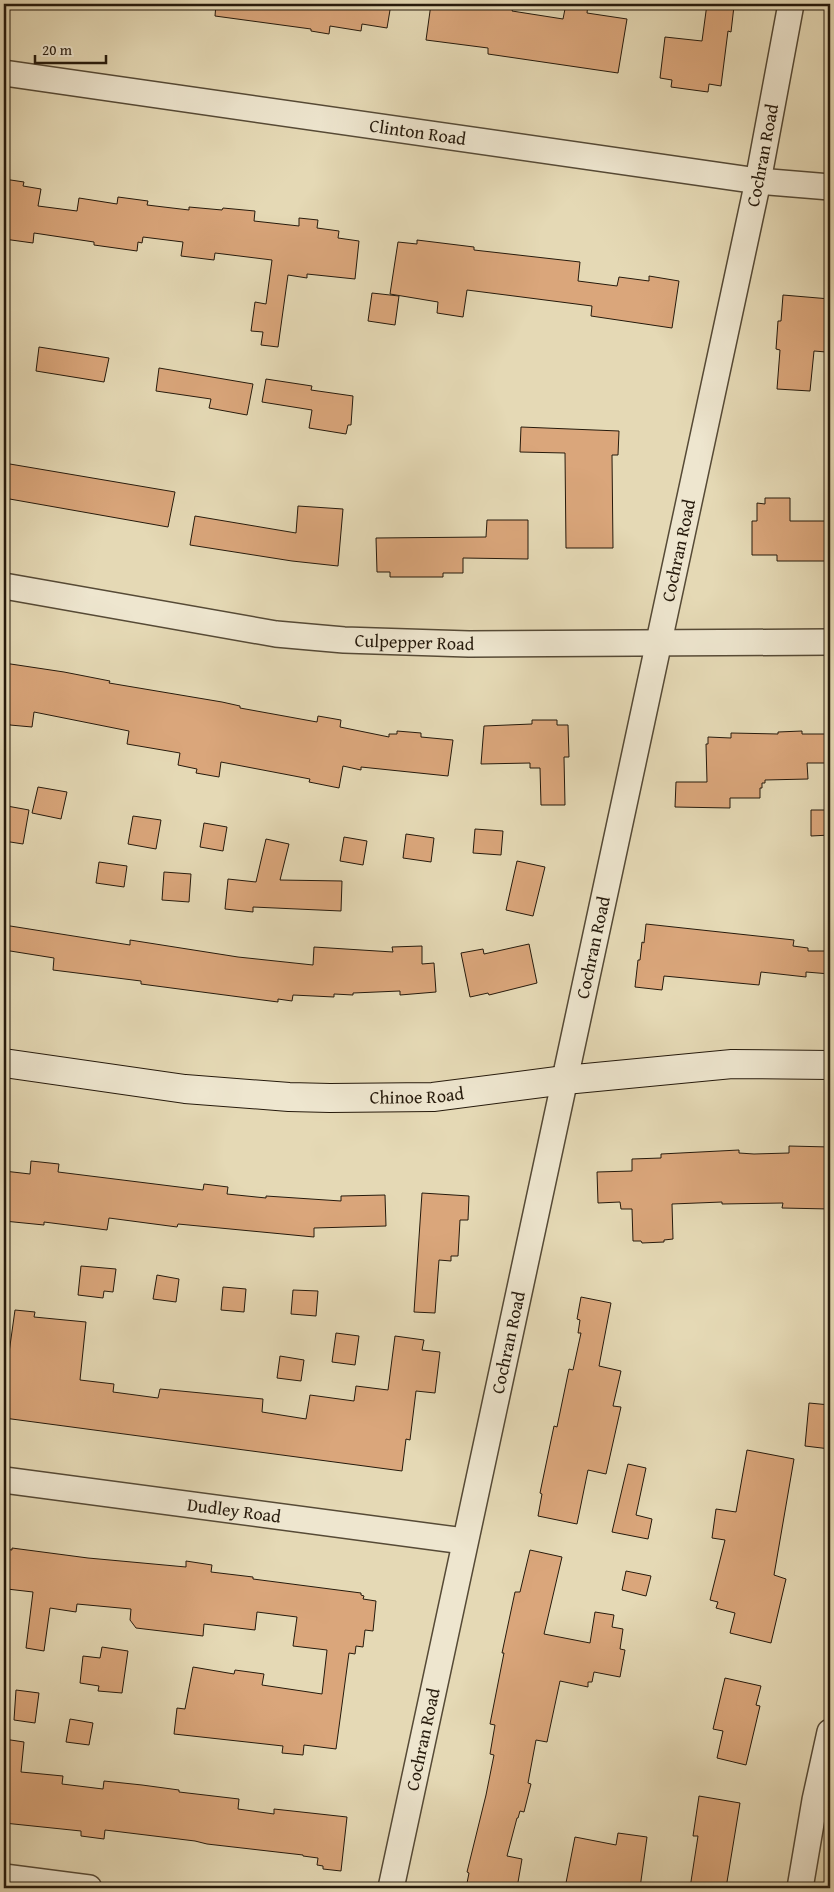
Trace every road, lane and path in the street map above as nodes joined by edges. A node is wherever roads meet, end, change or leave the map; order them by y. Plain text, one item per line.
1 (791, 4) edge
2 (4, 73) edge
3 (758, 181) junction
4 (830, 187) edge
5 (4, 586) edge
6 (830, 642) edge
7 (657, 643) junction
8 (4, 1063) edge
9 (830, 1065) edge
10 (564, 1080) junction
11 (4, 1480) edge
12 (464, 1541) junction
13 (830, 1732) edge
14 (4, 1877) edge
15 (88, 1888) edge
16 (391, 1888) edge
17 (800, 1888) edge

1 - 3 street, Cochran Road
2 - 3 street, Clinton Road
3 - 4 street, Clinton Road
3 - 7 street, Cochran Road
5 - 7 street, Culpepper Road
6 - 7 street, Culpepper Road
7 - 10 street, Cochran Road
8 - 10 street, Chinoe Road
9 - 10 street, Chinoe Road
10 - 12 street, Cochran Road
11 - 12 street, Dudley Road
12 - 16 street, Cochran Road
13 - 17 street
14 - 15 street

